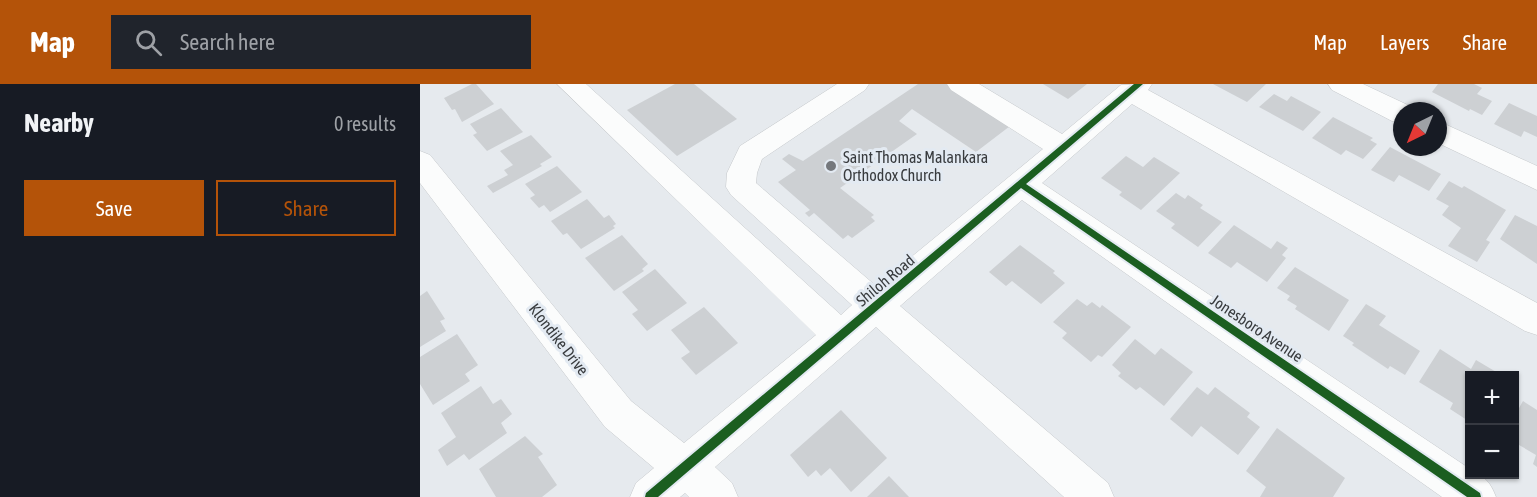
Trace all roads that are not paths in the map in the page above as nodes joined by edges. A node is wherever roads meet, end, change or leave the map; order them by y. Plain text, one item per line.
1 (570, 84) edge
2 (856, 84) edge
3 (960, 84) edge
4 (980, 84) edge
5 (1341, 84) edge
6 (1134, 87) edge
7 (1393, 110) edge
8 (1447, 135) edge
9 (1067, 145) junction
10 (420, 162) edge
11 (1537, 179) edge
12 (1021, 184) junction
13 (877, 306) junction
14 (1537, 320) edge
15 (841, 337) junction
16 (685, 468) junction
17 (650, 497) edge
18 (718, 497) edge
19 (1094, 497) edge
20 (1476, 497) edge

1 - 15 street
2 - 13 street
3 - 9 street
4 - 9 street
5 - 7 street
6 - 9 street, Shiloh Road
6 - 14 street
8 - 11 street
9 - 12 street, Shiloh Road
10 - 16 street, Klondike Drive
12 - 13 street, Shiloh Road
12 - 20 street, Jonesboro Avenue
13 - 15 street, Shiloh Road
13 - 19 street
15 - 16 street, Shiloh Road
16 - 17 street, Shiloh Road
16 - 18 street, Klondike Drive

